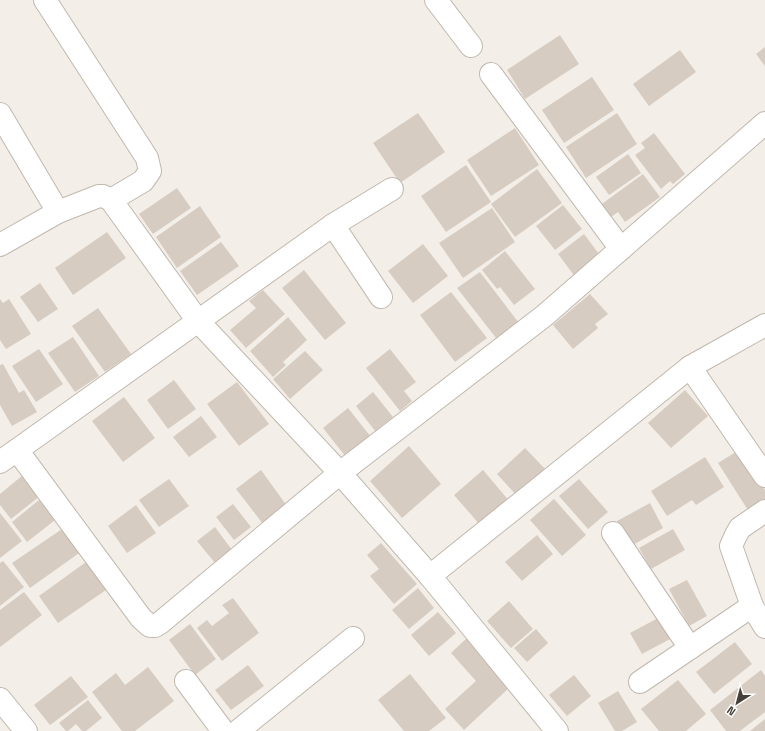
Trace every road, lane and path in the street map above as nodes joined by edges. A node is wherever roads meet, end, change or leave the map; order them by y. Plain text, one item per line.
1 (45, 0) edge
2 (436, 0) edge
3 (470, 46) dead end
4 (491, 74) dead end
5 (0, 114) edge
6 (765, 123) edge
7 (392, 189) dead end
8 (111, 200) junction
9 (58, 212) junction
10 (333, 225) junction
11 (0, 244) edge
12 (621, 249) junction
13 (381, 297) dead end
14 (198, 320) junction
15 (765, 325) edge
16 (690, 367) junction
17 (9, 456) edge
18 (340, 473) junction
19 (765, 476) edge
20 (765, 511) edge
21 (613, 533) dead end
22 (430, 576) junction
23 (752, 606) junction
24 (765, 627) edge
25 (353, 638) dead end
26 (690, 648) junction
27 (186, 681) dead end
28 (640, 682) dead end
29 (0, 699) edge
30 (26, 731) edge
31 (223, 731) edge
32 (238, 731) edge
33 (556, 731) edge

1 - 8 street
2 - 3 street
4 - 12 street
5 - 9 street
6 - 12 street
7 - 10 street
8 - 9 street
8 - 14 street
9 - 11 street
10 - 13 street
10 - 14 street
12 - 18 street
14 - 17 street
14 - 18 street
15 - 16 street
16 - 19 street
16 - 22 street
17 - 18 street
18 - 22 street
20 - 23 street
21 - 26 street
22 - 33 street
23 - 24 street
23 - 26 street
25 - 32 street
26 - 28 street
27 - 31 street
29 - 30 street

